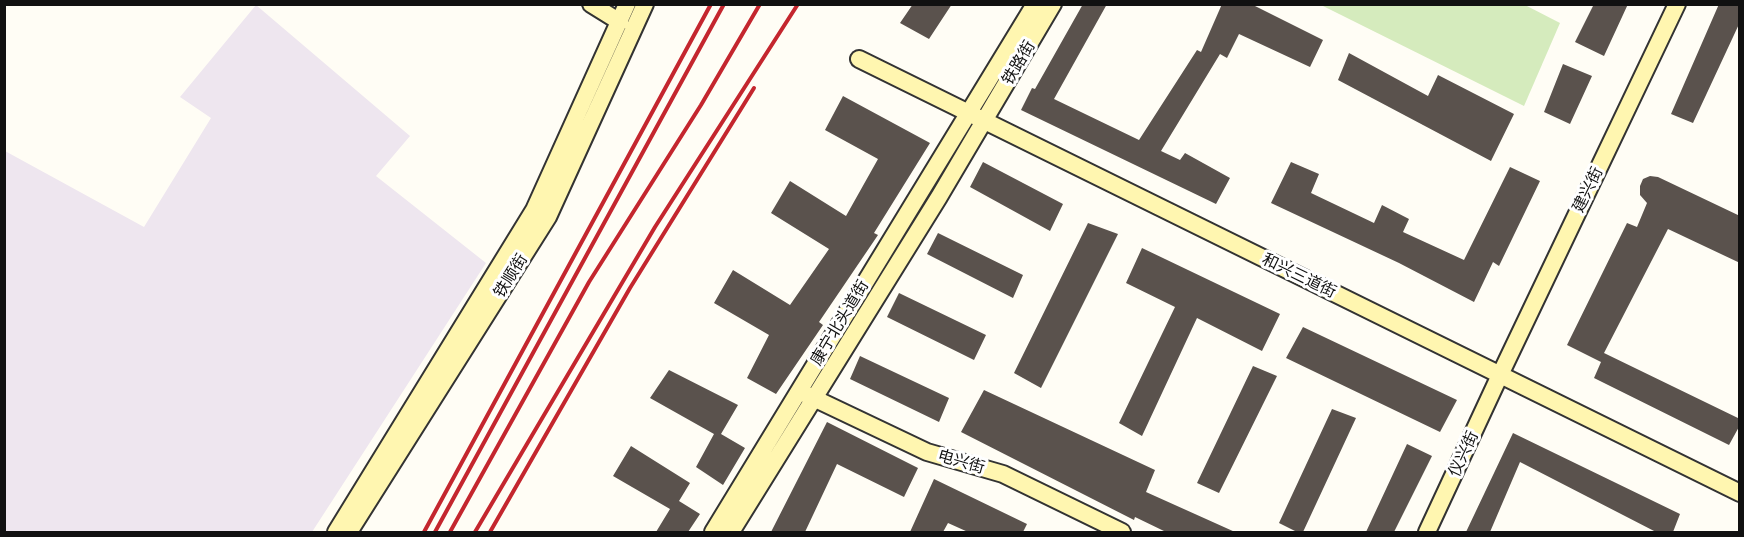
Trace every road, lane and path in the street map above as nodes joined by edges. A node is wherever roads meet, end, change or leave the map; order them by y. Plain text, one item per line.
1 (591, 4) edge
2 (627, 4) edge
3 (645, 4) edge
4 (1035, 4) edge
5 (1053, 4) edge
6 (1677, 4) edge
7 (620, 22) junction
8 (859, 59) dead end
9 (968, 113) junction
10 (984, 121) junction
11 (1500, 375) junction
12 (807, 395) junction
13 (1740, 493) edge
14 (336, 532) edge
15 (349, 532) edge
16 (713, 532) edge
17 (731, 532) edge
18 (1122, 532) edge
19 (1427, 532) edge

1 - 7 main road
2 - 7 main road, 铁顺街
3 - 15 main road, 铁顺街
4 - 9 main road, 铁路街
5 - 10 main road, 铁路街
6 - 11 main road, 建兴街
7 - 14 main road, 铁顺街
8 - 9 main road, 和兴三道街
9 - 10 main road, 和兴三道街
9 - 12 main road, 康宁北头道街
10 - 11 main road, 和兴三道街
10 - 12 main road, 康宁北头道街
11 - 13 main road, 和兴三道街
11 - 19 main road, 仪兴街
12 - 16 main road, 康宁北头道街
12 - 17 main road, 康宁北头道街
12 - 18 main road, 电兴街

